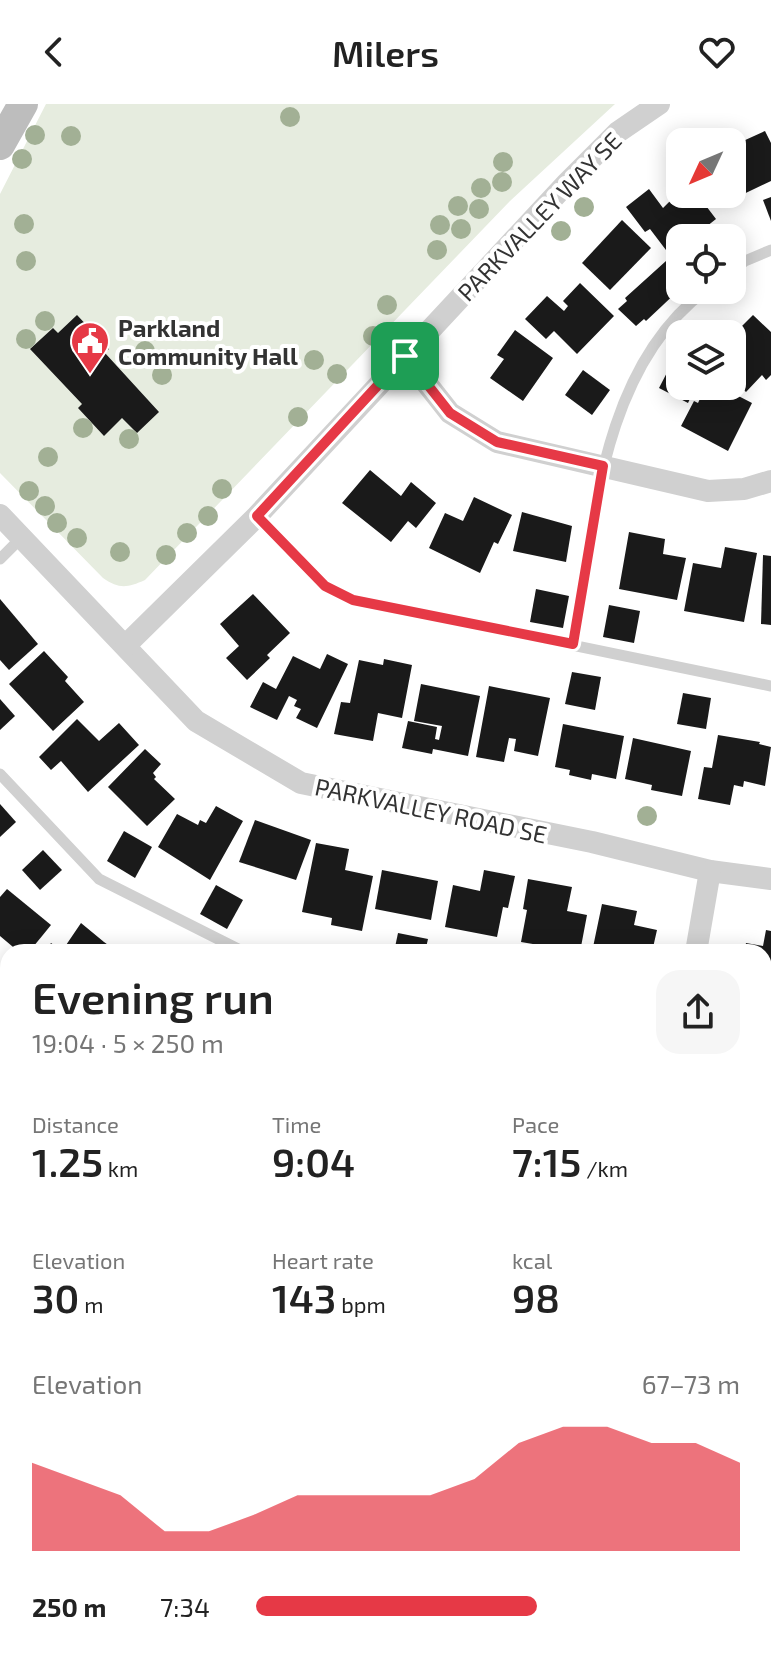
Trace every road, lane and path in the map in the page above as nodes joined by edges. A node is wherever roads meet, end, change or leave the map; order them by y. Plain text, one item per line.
1 (23, 104) edge
2 (659, 104) edge
3 (0, 145) edge
4 (771, 250) edge
5 (746, 261) edge
6 (690, 304) edge
7 (405, 356) junction
8 (603, 466) junction
9 (771, 481) edge
10 (0, 515) edge
11 (257, 516) junction
12 (23, 537) junction
13 (0, 559) edge
14 (573, 644) junction
15 (126, 645) junction
16 (771, 686) edge
17 (0, 774) edge
18 (710, 871) junction
19 (771, 879) edge
20 (228, 944) edge
21 (697, 944) edge

1 - 3 street
2 - 7 street, PARKVALLEY WAY SE
4 - 5 lane
6 - 8 lane
7 - 8 street
7 - 11 street, PARKVALLEY WAY SE
8 - 9 street
8 - 14 lane
10 - 12 street, PARKVALLEY ROAD SE
11 - 14 lane
11 - 15 street, PARKVALLEY WAY SE
12 - 13 lane
12 - 15 street, PARKVALLEY ROAD SE
14 - 16 lane
15 - 18 street, PARKVALLEY ROAD SE
17 - 20 lane
18 - 19 street, PARKVALLEY ROAD SE
18 - 21 street

